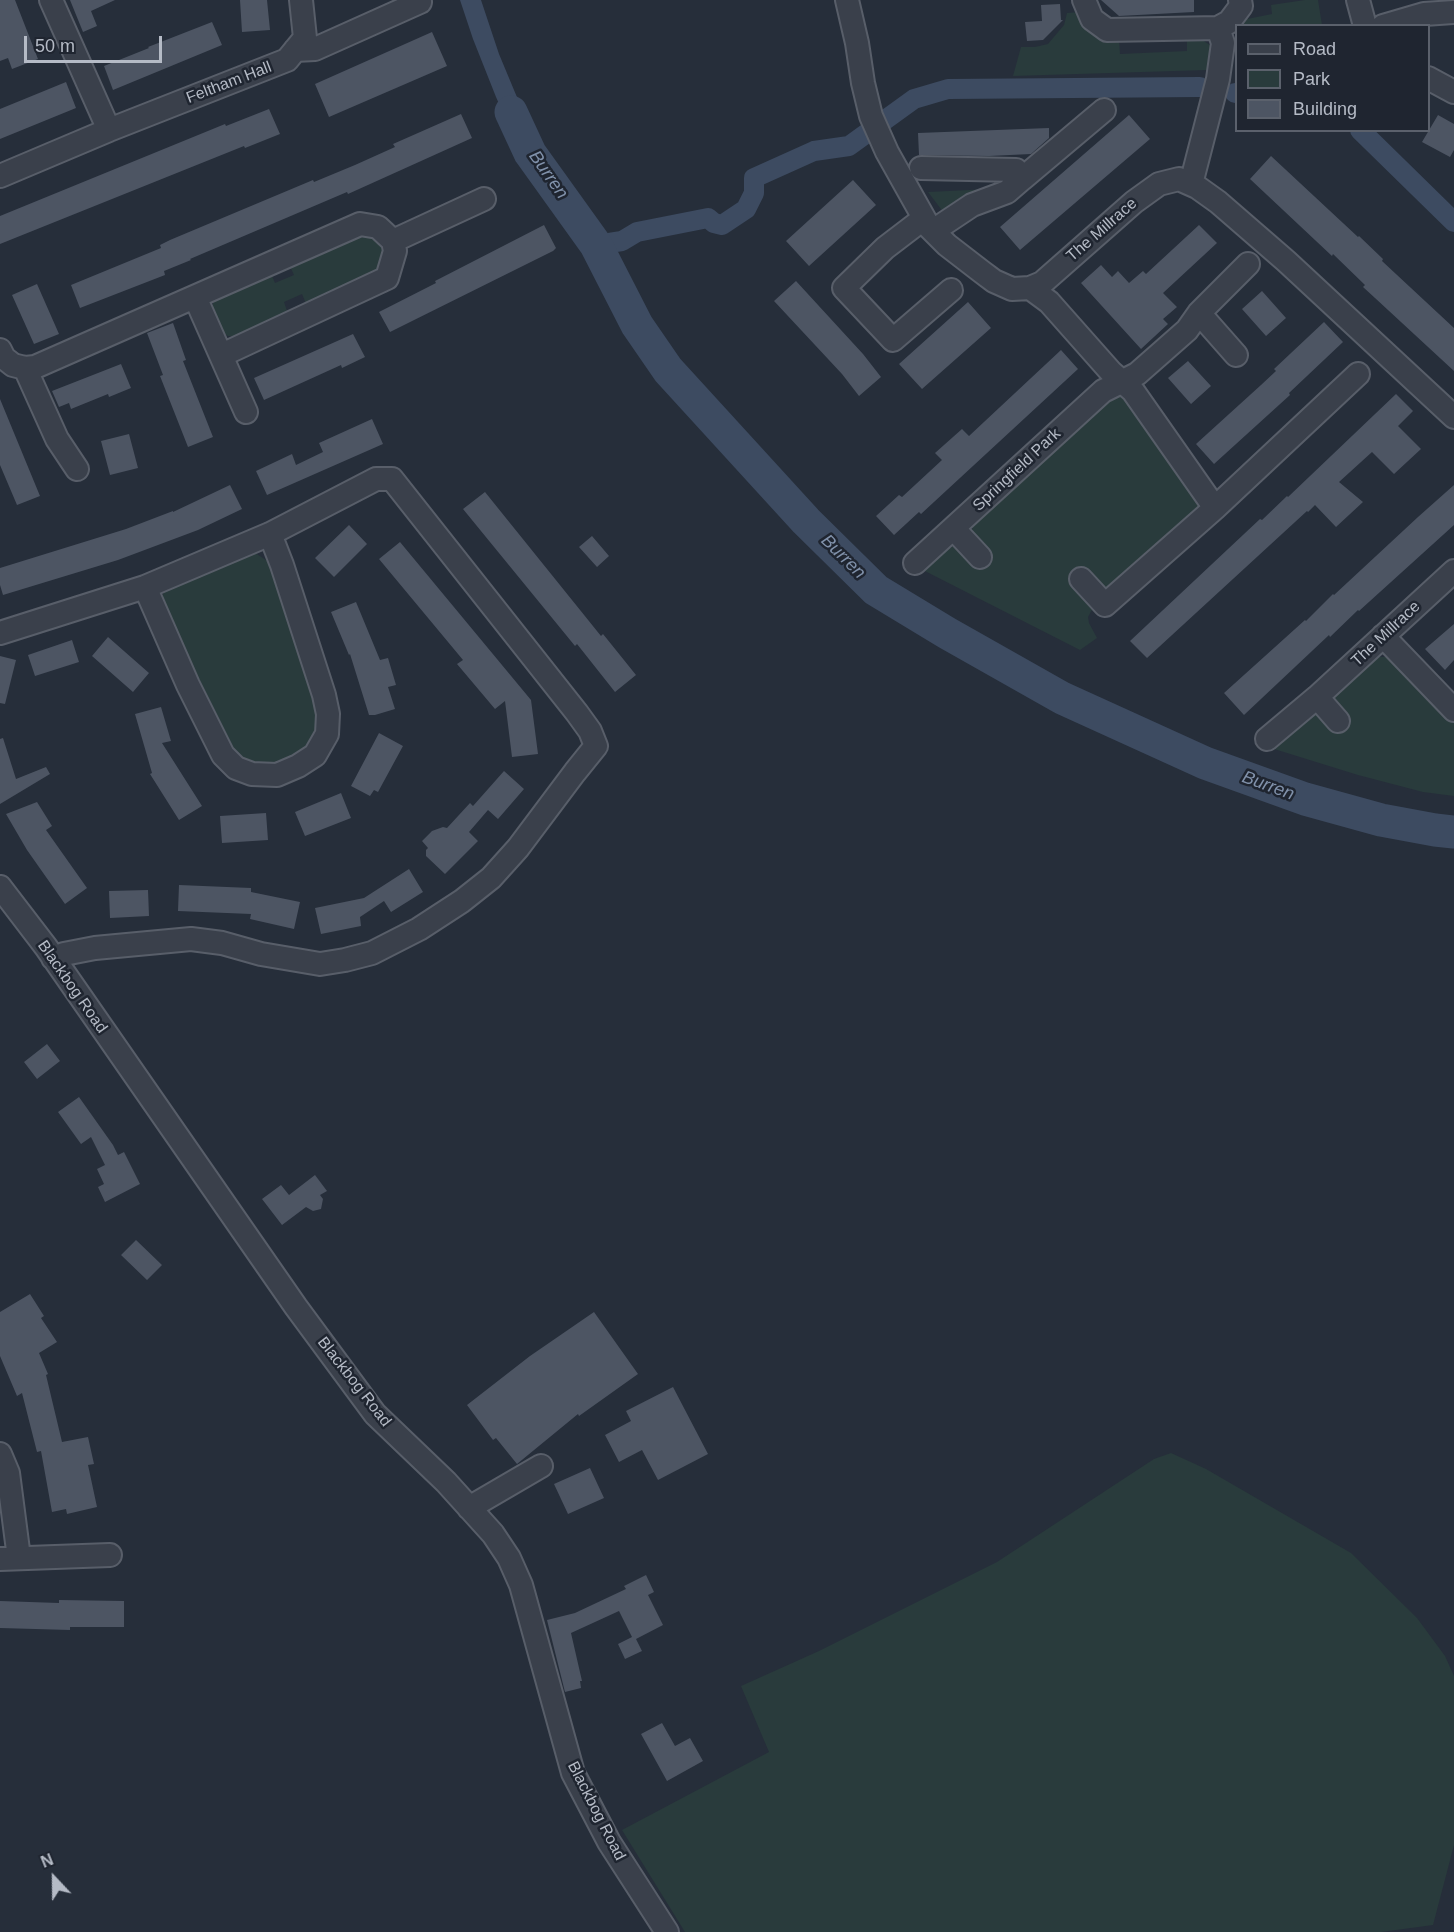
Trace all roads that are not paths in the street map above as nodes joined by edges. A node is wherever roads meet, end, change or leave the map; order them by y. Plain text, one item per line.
1 (51, 0) edge
2 (301, 0) edge
3 (847, 0) edge
4 (1084, 0) edge
5 (1240, 0) edge
6 (1358, 0) edge
7 (420, 2) dead end
8 (1454, 12) edge
9 (1364, 24) edge
10 (1390, 24) edge
11 (1218, 28) junction
12 (295, 50) junction
13 (1430, 79) edge
14 (1454, 92) edge
15 (1104, 110) dead end
16 (109, 130) junction
17 (921, 168) dead end
18 (0, 176) edge
19 (1022, 179) junction
20 (1191, 184) junction
21 (484, 199) dead end
22 (928, 225) junction
23 (393, 241) junction
24 (1248, 264) dead end
25 (1030, 288) junction
26 (951, 290) dead end
27 (195, 297) junction
28 (1198, 313) junction
29 (0, 350) edge
30 (222, 355) junction
31 (1236, 356) dead end
32 (25, 368) junction
33 (1358, 374) dead end
34 (1122, 380) junction
35 (246, 412) dead end
36 (1454, 417) edge
37 (76, 469) dead end
38 (1215, 508) junction
39 (954, 529) junction
40 (270, 534) junction
41 (980, 557) dead end
42 (915, 563) dead end
43 (1454, 571) edge
44 (1081, 579) dead end
45 (145, 587) junction
46 (0, 633) edge
47 (1383, 636) junction
48 (1317, 697) junction
49 (1454, 710) edge
50 (1338, 721) dead end
51 (1267, 739) dead end
52 (0, 888) edge
53 (53, 958) junction
54 (0, 1454) edge
55 (541, 1466) dead end
56 (469, 1508) junction
57 (110, 1555) dead end
58 (9, 1559) edge
59 (668, 1932) edge

1 - 16 street
2 - 12 street
3 - 22 street
4 - 11 street
5 - 11 street
6 - 9 street
7 - 12 street
8 - 10 street
11 - 20 street
12 - 16 street, Feltham Hall
13 - 14 street
15 - 19 street
16 - 18 street, Feltham Hall
17 - 19 street
19 - 22 street
20 - 25 street, The Millrace
20 - 36 street
21 - 23 street
22 - 25 street
22 - 26 street
23 - 27 street
23 - 30 street
24 - 28 street, Springfield Park
25 - 34 street
27 - 30 street
27 - 32 street
28 - 31 street
28 - 34 street, Springfield Park
29 - 32 street
30 - 35 street
32 - 37 street
33 - 38 street
34 - 38 street
34 - 39 street, Springfield Park
38 - 44 street
39 - 41 street
39 - 42 street, Springfield Park
40 - 45 street
40 - 45 street
40 - 53 street
43 - 47 street, The Millrace
45 - 46 street
47 - 48 street, The Millrace
47 - 49 street
48 - 50 street
48 - 51 street, The Millrace
52 - 53 street, Blackbog Road
53 - 56 street, Blackbog Road
54 - 58 street
55 - 56 street
56 - 59 street, Blackbog Road
57 - 58 street

